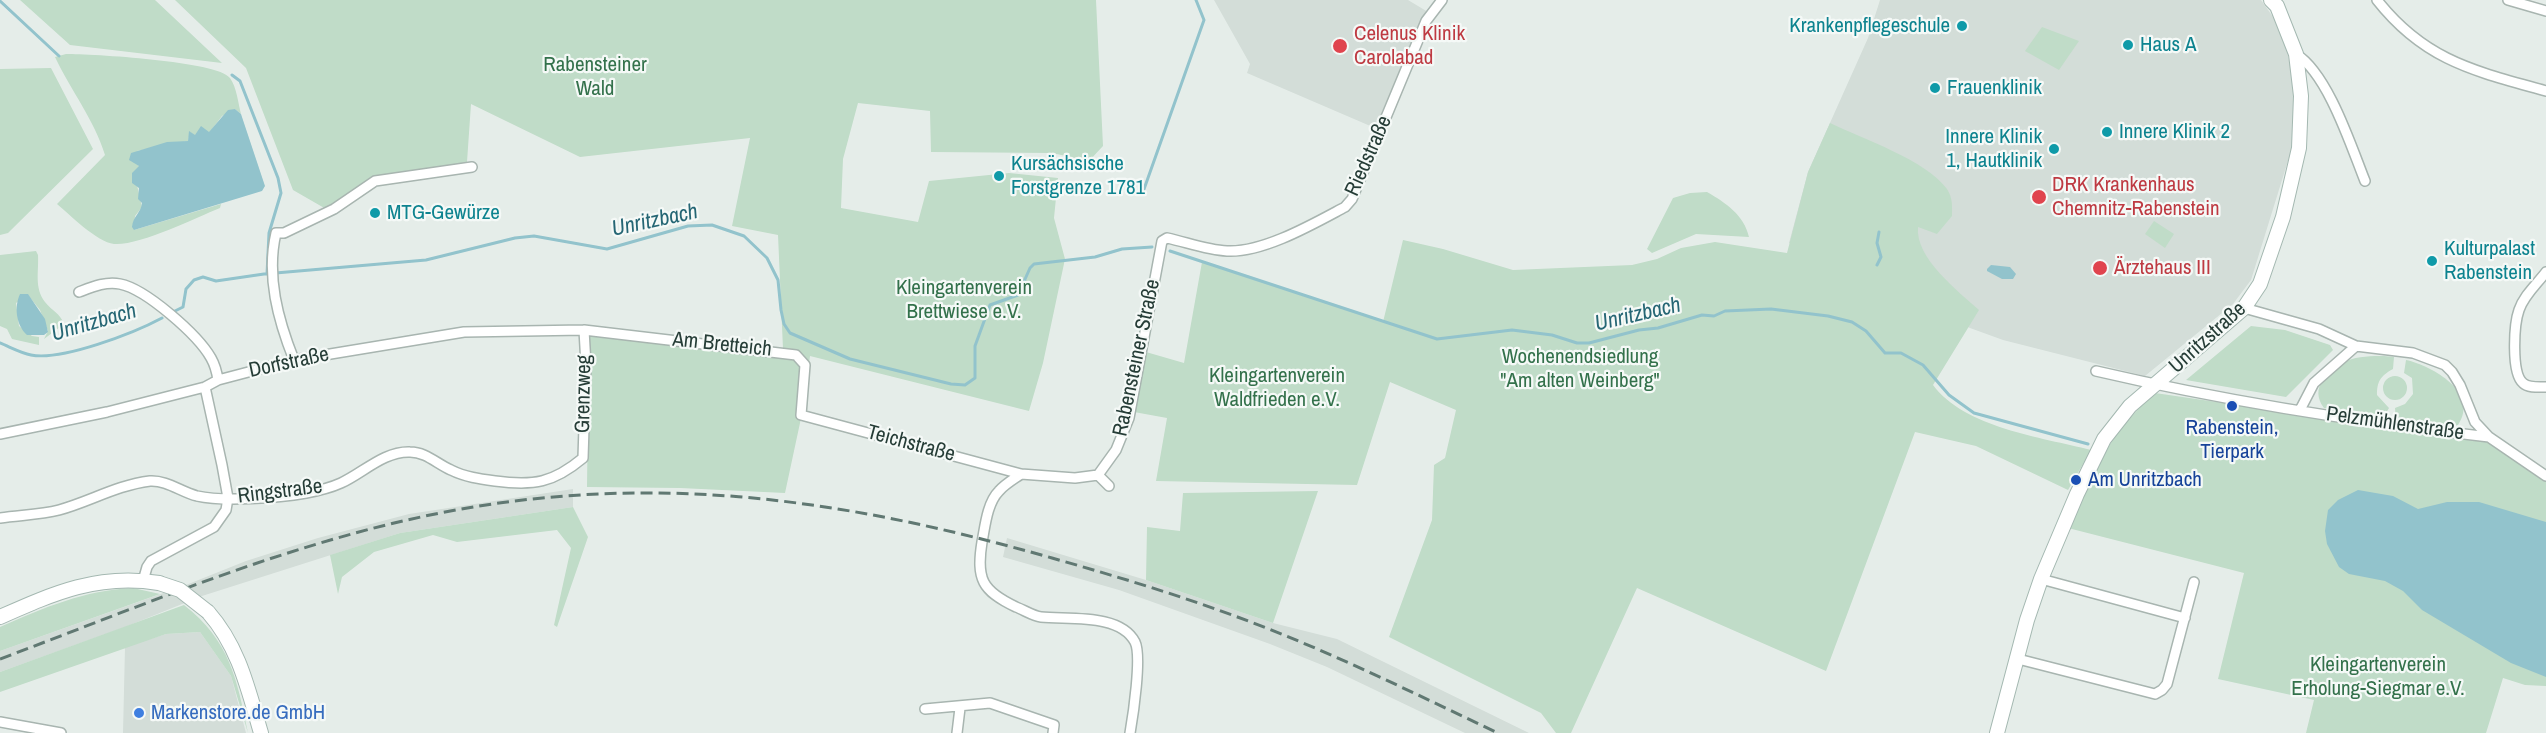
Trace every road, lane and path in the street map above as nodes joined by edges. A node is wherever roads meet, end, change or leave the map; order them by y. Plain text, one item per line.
1 (1442, 0) edge
2 (2271, 0) edge
3 (2377, 0) edge
4 (2508, 0) edge
5 (2546, 11) edge
6 (2296, 54) junction
7 (2546, 91) edge
8 (472, 167) dead end
9 (2365, 181) dead end
10 (1167, 238) joint
11 (2546, 272) edge
12 (80, 292) dead end
13 (2244, 308) junction
14 (584, 330) junction
15 (2356, 346) junction
16 (294, 360) junction
17 (2096, 371) dead end
18 (218, 380) junction
19 (2155, 385) junction
20 (204, 387) junction
21 (2546, 387) edge
22 (2300, 410) junction
23 (801, 415) joint
24 (0, 434) edge
25 (2489, 437) junction
26 (584, 458) joint
27 (1021, 474) junction
28 (1098, 475) junction
29 (2546, 476) edge
30 (1109, 486) dead end
31 (228, 498) junction
32 (0, 518) edge
33 (2042, 579) junction
34 (143, 581) junction
35 (2194, 582) dead end
36 (0, 617) edge
37 (2185, 618) junction
38 (2018, 659) junction
39 (960, 708) junction
40 (925, 709) dead end
41 (0, 722) edge
42 (61, 733) edge
43 (261, 733) edge
44 (957, 733) edge
45 (1053, 733) edge
46 (1130, 733) edge
47 (1997, 733) edge

1 - 10 street, Riedstraße
2 - 6 street, Unritzstraße
3 - 7 street
4 - 5 street
6 - 9 street
6 - 13 street, Unritzstraße
8 - 16 street
10 - 28 street, Rabensteiner Straße
11 - 21 street
12 - 18 street
13 - 15 street, Pelzmühlenstraße
13 - 19 street, Unritzstraße
14 - 16 street, Dorfstraße
14 - 23 street, Am Bretteich
14 - 26 street, Grenzweg
15 - 22 street, Pelzmühlenstraße
15 - 25 street, Pelzmühlenstraße
16 - 18 street, Dorfstraße
17 - 19 street, Pelzmühlenstraße
18 - 20 street, Dorfstraße
19 - 22 street, Pelzmühlenstraße
19 - 33 street, Unritzstraße
20 - 24 street, Dorfstraße
20 - 31 street
22 - 25 street, Pelzmühlenstraße
23 - 27 street, Teichstraße
25 - 29 street, Pelzmühlenstraße
26 - 31 street, Ringstraße
27 - 28 street
27 - 46 street
28 - 30 street
31 - 32 street, Ringstraße
31 - 34 street
33 - 37 street
33 - 38 street, Unritzstraße
34 - 36 street
34 - 43 street, bridge
35 - 37 street
37 - 38 street
38 - 47 street, Unritzstraße
39 - 40 street
39 - 44 street
39 - 45 street
41 - 42 street

